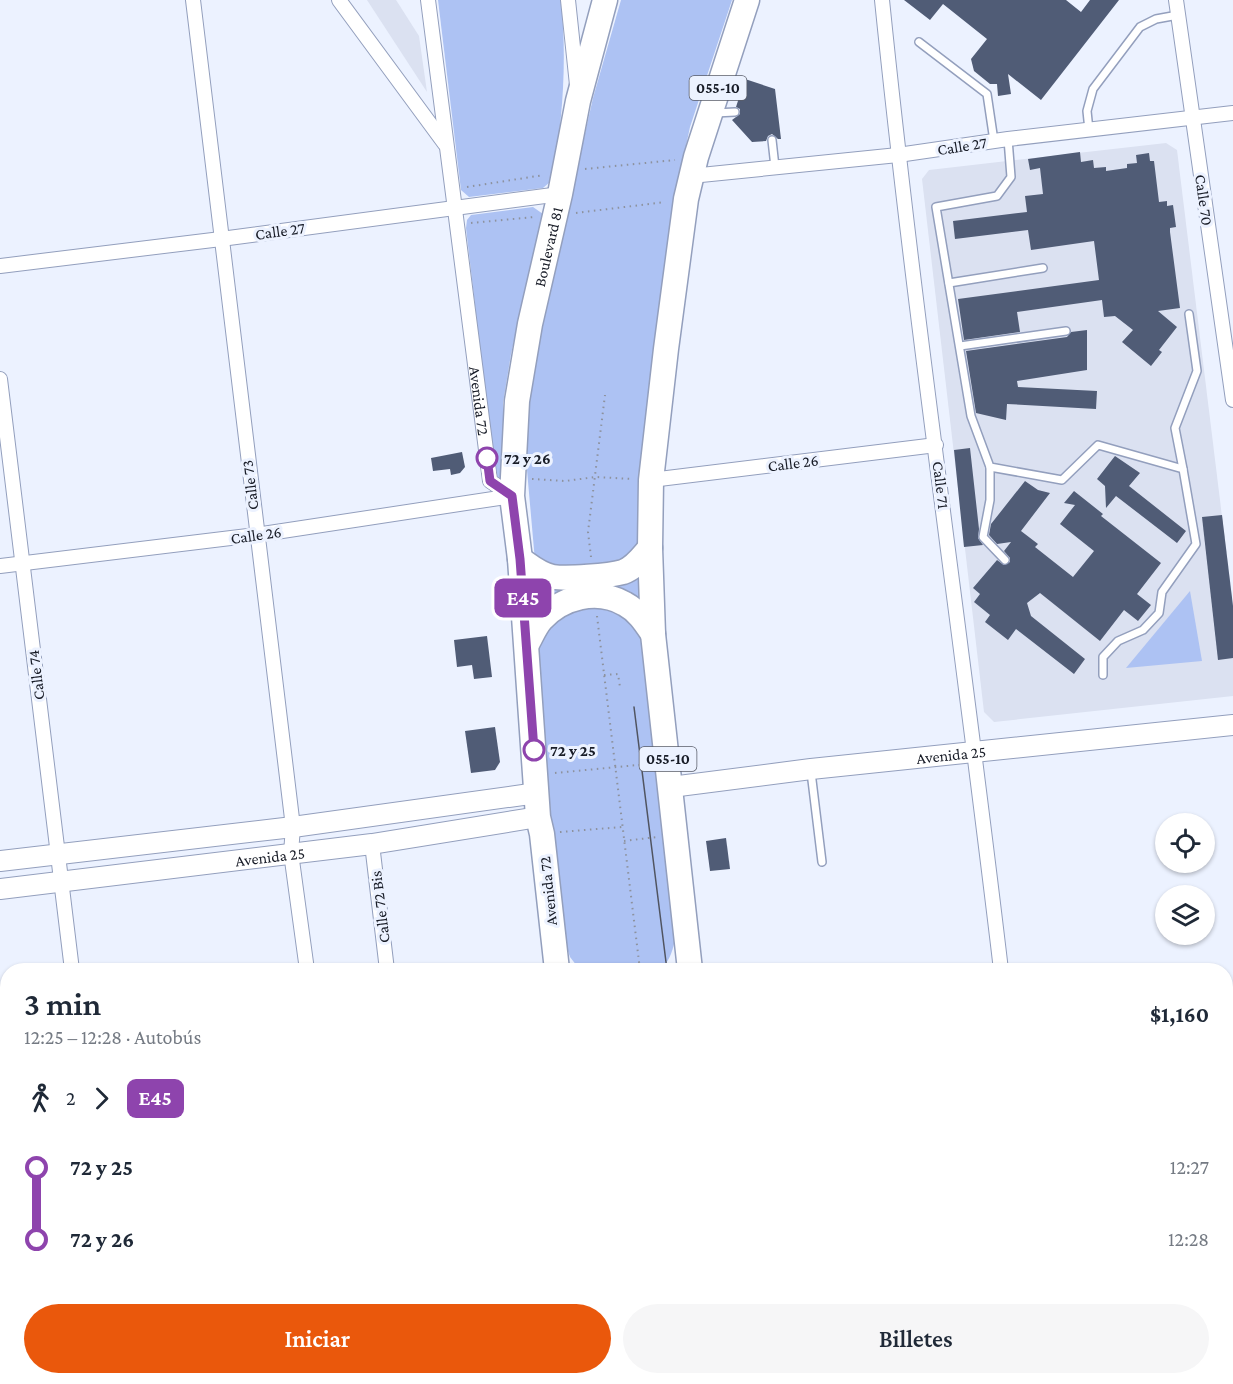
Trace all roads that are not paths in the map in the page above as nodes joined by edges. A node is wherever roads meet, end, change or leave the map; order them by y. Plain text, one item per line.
1 (193, 0) edge
2 (339, 0) edge
3 (428, 0) edge
4 (568, 0) edge
5 (605, 0) edge
6 (747, 0) edge
7 (882, 0) edge
8 (1176, 0) edge
9 (1178, 15) junction
10 (919, 42) dead end
11 (578, 101) junction
12 (735, 112) dead end
13 (710, 113) junction
14 (1233, 113) edge
15 (1192, 118) junction
16 (1089, 131) junction
17 (1008, 139) junction
18 (772, 140) dead end
19 (994, 141) junction
20 (448, 148) junction
21 (898, 155) junction
22 (775, 167) junction
23 (691, 176) junction
24 (560, 194) junction
25 (456, 207) junction
26 (221, 239) junction
27 (0, 266) edge
28 (1043, 268) dead end
29 (949, 283) junction
30 (1189, 314) dead end
31 (1066, 332) dead end
32 (960, 346) junction
33 (0, 379) edge
34 (1233, 400) edge
35 (936, 445) junction
36 (990, 467) junction
37 (1183, 469) junction
38 (651, 480) junction
39 (512, 487) junction
40 (256, 535) junction
41 (650, 548) junction
42 (520, 559) junction
43 (1005, 560) dead end
44 (22, 563) junction
45 (0, 566) edge
46 (594, 586) junction
47 (653, 634) junction
48 (527, 644) junction
49 (1103, 675) dead end
50 (1233, 725) edge
51 (975, 751) junction
52 (811, 769) junction
53 (536, 784) junction
54 (671, 786) junction
55 (540, 826) junction
56 (293, 827) junction
57 (372, 844) junction
58 (291, 853) junction
59 (58, 854) junction
60 (0, 861) edge
61 (822, 862) dead end
62 (61, 881) junction
63 (0, 889) edge
64 (687, 945) junction
65 (71, 963) edge
66 (306, 963) edge
67 (386, 963) edge
68 (560, 963) edge
69 (679, 963) edge
70 (689, 963) edge
71 (1000, 963) edge

1 - 26 street, Calle 73
2 - 20 street
3 - 20 street, Avenida 72
4 - 11 street
5 - 11 highway, Boulevard 81
6 - 13 highway, 055-10
7 - 21 street, Calle 71
8 - 9 street, Calle 70
9 - 15 street, Calle 70
9 - 16 lane
10 - 19 lane
11 - 24 highway, Boulevard 81
12 - 13 lane
13 - 23 highway, 055-10
14 - 15 street, Calle 27
15 - 16 street, Calle 27
15 - 34 street, Calle 70
16 - 17 street, Calle 27
17 - 19 street, Calle 27
17 - 29 lane
18 - 22 lane
19 - 21 street, Calle 27
20 - 25 street, Avenida 72
21 - 22 street, Calle 27
21 - 35 street, Calle 71
22 - 23 street, Calle 27
23 - 38 highway, 055-10
24 - 25 street, Calle 27
24 - 39 highway, Boulevard 81
25 - 26 street, Calle 27
25 - 39 street, Avenida 72
26 - 27 street, Calle 27
26 - 40 street, Calle 73
28 - 29 lane
29 - 32 lane
30 - 37 lane
31 - 32 lane
32 - 36 lane
33 - 44 street, Calle 74
35 - 38 street, Calle 26
35 - 51 street, Calle 71
36 - 37 lane
36 - 43 lane
37 - 49 lane
38 - 41 highway, 055-10
39 - 40 street, Calle 26
39 - 42 highway, Avenida 72
40 - 44 street, Calle 26
40 - 56 street, Calle 73
41 - 46 highway
41 - 47 highway, 055-10
42 - 46 highway
42 - 48 highway, Avenida 72
44 - 45 street, Calle 26
44 - 59 street, Calle 74
46 - 47 highway
46 - 48 highway
47 - 54 highway, 055-10
48 - 53 highway, Avenida 72
50 - 51 main road, Avenida 25
51 - 52 main road, Avenida 25
51 - 71 street, Calle 71
52 - 54 main road, Avenida 25
52 - 61 lane
53 - 55 highway, Avenida 72
53 - 56 main road, Avenida 25
54 - 64 highway, 055-10
55 - 57 main road, Avenida 25
55 - 68 highway, Avenida 72
56 - 58 street, Calle 73
56 - 59 main road, Avenida 25
57 - 58 main road, Avenida 25
57 - 67 street, Calle 72 Bis
58 - 62 main road, Avenida 25
58 - 66 street, Calle 73
59 - 60 main road, Avenida 25
59 - 62 street, Calle 74
62 - 63 main road, Avenida 25
62 - 65 street, Calle 74
64 - 69 highway
64 - 70 highway, 055-10

